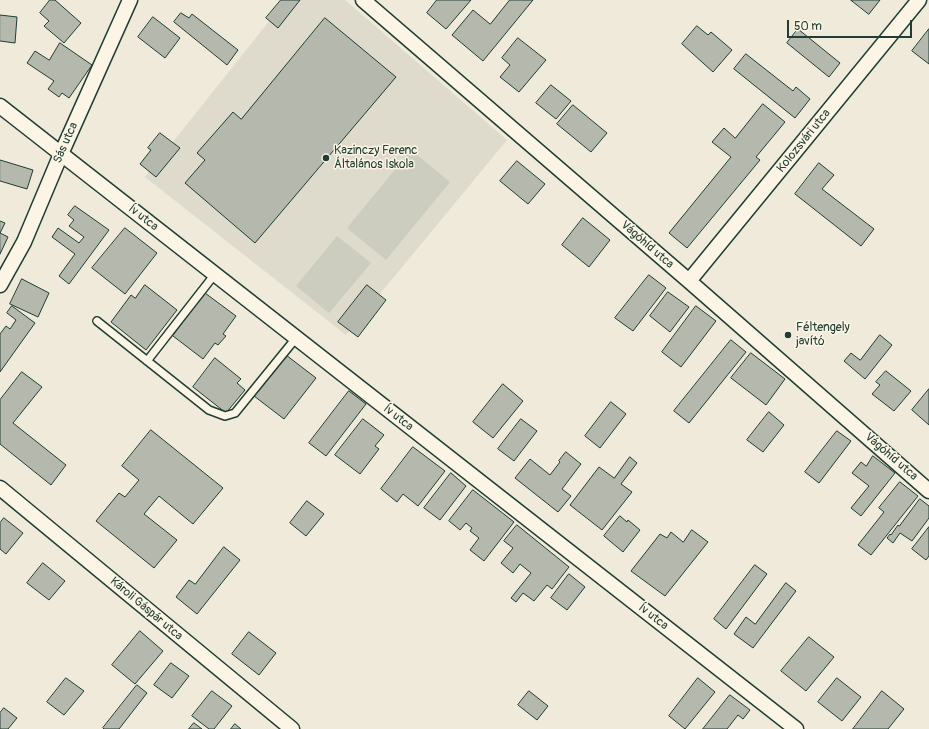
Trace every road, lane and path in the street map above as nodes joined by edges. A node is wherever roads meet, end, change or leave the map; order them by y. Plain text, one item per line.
1 (130, 0) edge
2 (363, 0) edge
3 (919, 0) edge
4 (0, 106) edge
5 (61, 154) junction
6 (215, 274) junction
7 (689, 281) junction
8 (0, 285) edge
9 (97, 321) dead end
10 (296, 338) junction
11 (147, 361) junction
12 (0, 488) edge
13 (929, 490) edge
14 (292, 729) edge
15 (796, 729) edge

1 - 5 street, Sás utca
2 - 7 street, Vágóhíd utca
3 - 7 street, Kolozsvári utca
4 - 5 street, Ív utca
5 - 6 street, Ív utca
5 - 8 street, Sás utca
6 - 10 street, Ív utca
6 - 11 lane
7 - 13 street, Vágóhíd utca
9 - 11 lane
10 - 11 lane
10 - 15 street, Ív utca
12 - 14 street, Károli Gáspár utca

